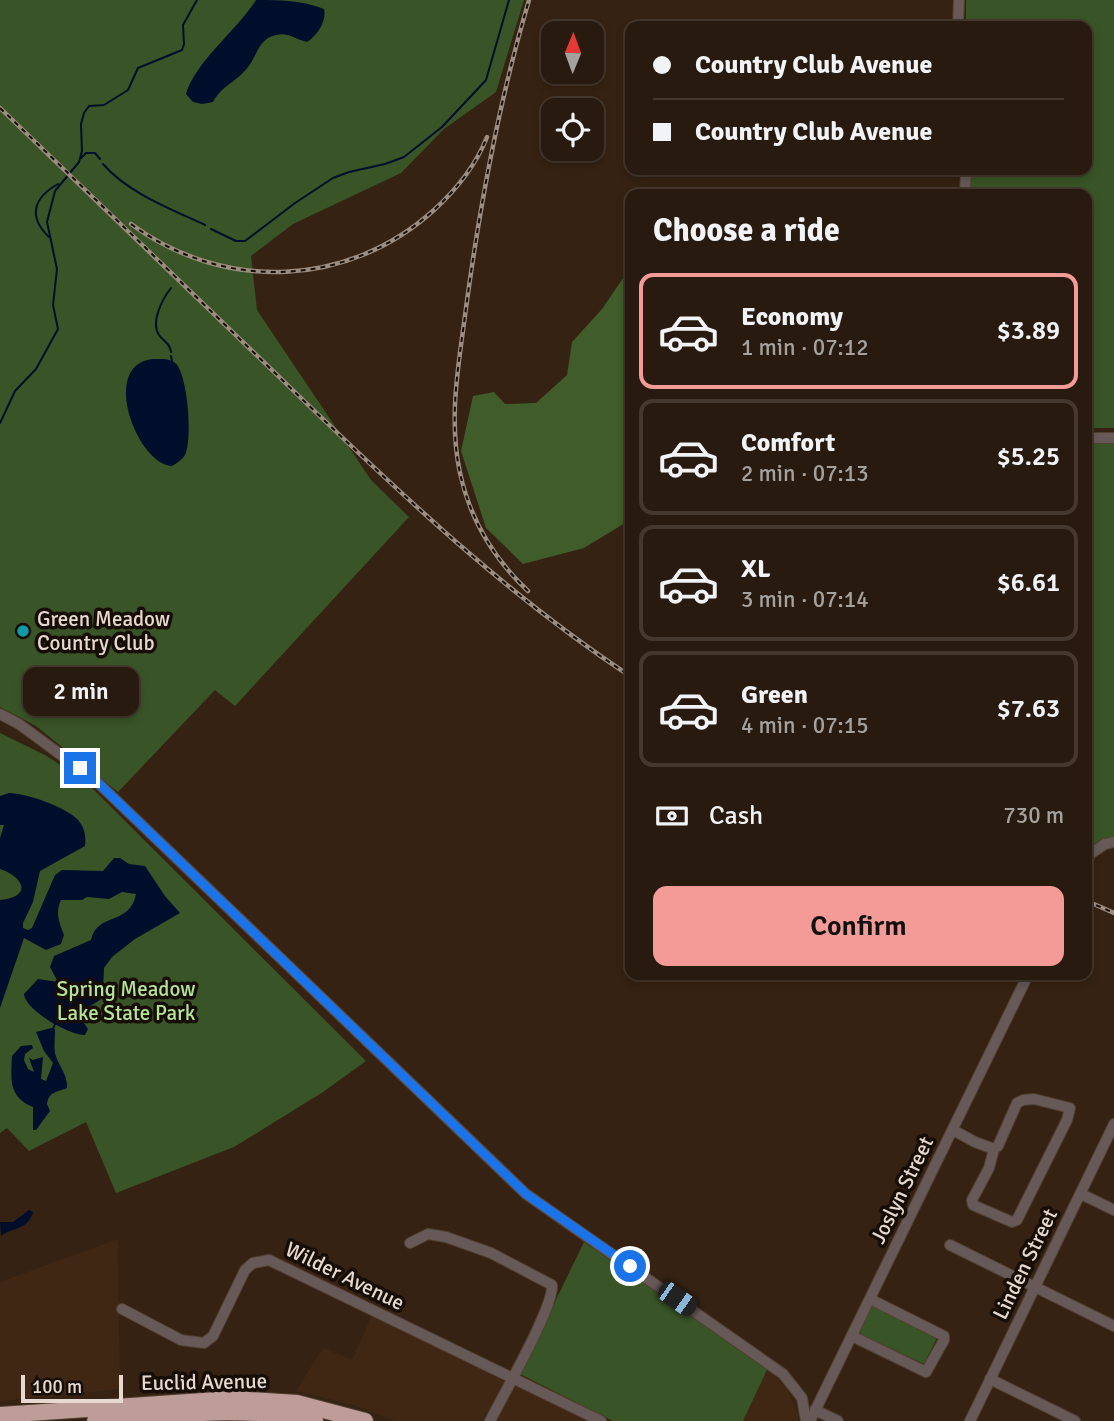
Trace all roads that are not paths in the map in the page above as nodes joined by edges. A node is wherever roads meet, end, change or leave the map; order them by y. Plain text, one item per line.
1 (959, 0) edge
2 (958, 21) edge
3 (1092, 438) edge
4 (1114, 438) edge
5 (0, 714) edge
6 (1114, 842) edge
7 (1092, 853) edge
8 (1026, 980) edge
9 (1114, 1125) edge
10 (953, 1130) junction
11 (994, 1149) junction
12 (1081, 1194) junction
13 (1114, 1210) edge
14 (410, 1243) dead end
15 (950, 1245) dead end
16 (1035, 1287) junction
17 (870, 1299) junction
18 (122, 1309) dead end
19 (1114, 1326) edge
20 (852, 1336) junction
21 (511, 1378) junction
22 (990, 1379) junction
23 (186, 1408) junction
24 (815, 1410) junction
25 (0, 1415) edge
26 (95, 1421) edge
27 (315, 1421) edge
28 (365, 1421) edge
29 (490, 1421) edge
30 (601, 1421) edge
31 (808, 1421) edge
32 (838, 1421) edge
33 (970, 1421) edge
34 (1075, 1421) edge

1 - 2 street
3 - 4 street
5 - 31 street
6 - 7 street
8 - 10 street, Joslyn Street
9 - 12 street, Linden Street
10 - 11 street
10 - 17 street, Joslyn Street
11 - 11 street
12 - 13 street
12 - 16 street, Linden Street
14 - 21 street
15 - 16 street
16 - 19 street
16 - 22 street, Linden Street
17 - 20 street, Joslyn Street
17 - 20 street
18 - 21 street, Wilder Avenue
20 - 24 street, Joslyn Street
21 - 29 street
21 - 30 street, Wilder Avenue
22 - 33 street, Linden Street
22 - 34 street
23 - 25 highway, Euclid Avenue
23 - 26 highway, Euclid Avenue
23 - 27 highway, Euclid Avenue
23 - 28 highway, Euclid Avenue
24 - 31 street, Joslyn Street
24 - 32 street

